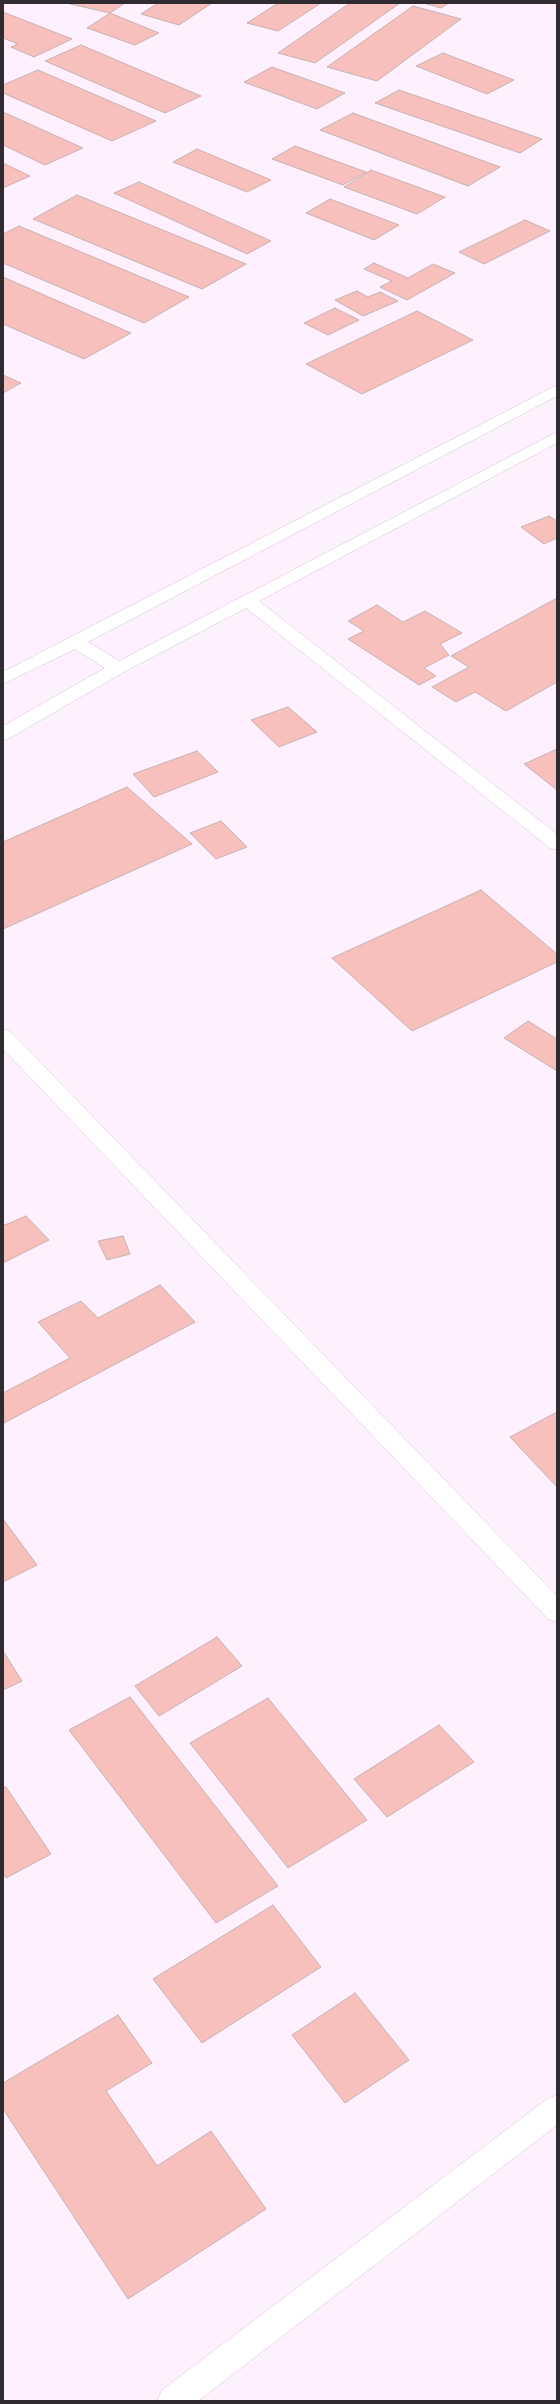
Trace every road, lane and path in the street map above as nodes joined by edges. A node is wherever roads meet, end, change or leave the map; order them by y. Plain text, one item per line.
1 (557, 390) edge
2 (557, 437) edge
3 (247, 600) junction
4 (76, 642) junction
5 (118, 668) junction
6 (3, 680) edge
7 (3, 734) edge
8 (557, 844) edge
9 (3, 1036) edge
10 (557, 1612) edge
11 (557, 2108) edge
12 (173, 2401) edge

1 - 4 street
2 - 3 street
3 - 5 street
3 - 8 street
4 - 5 street
4 - 6 street
5 - 7 street
9 - 10 street
11 - 12 street

